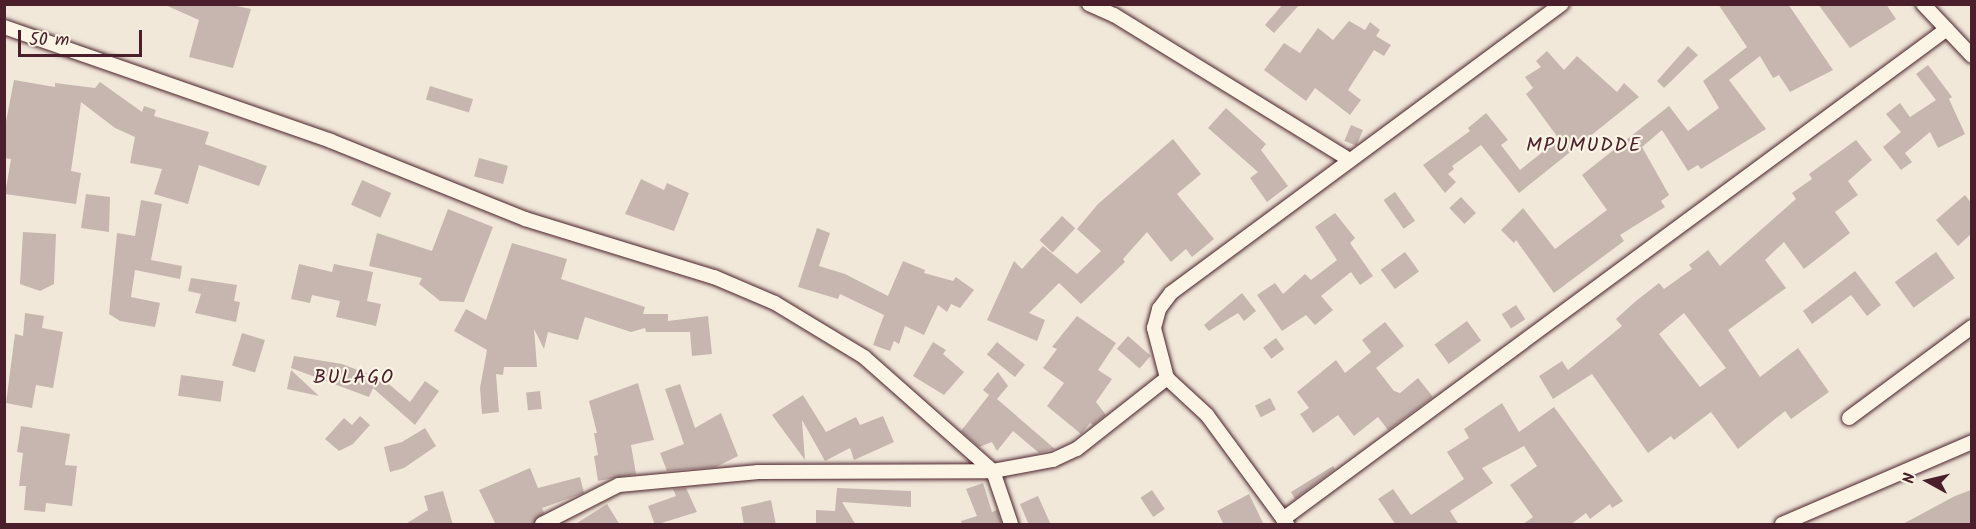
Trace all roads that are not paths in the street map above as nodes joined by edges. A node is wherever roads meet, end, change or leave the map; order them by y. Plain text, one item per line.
1 (1089, 4) edge
2 (1562, 4) edge
3 (1923, 4) edge
4 (5, 28) edge
5 (1947, 29) junction
6 (1971, 56) edge
7 (1350, 160) junction
8 (1971, 327) edge
9 (1167, 378) junction
10 (1849, 418) dead end
11 (1971, 442) edge
12 (993, 471) junction
13 (1285, 522) edge
14 (543, 525) edge
15 (1011, 525) edge
16 (1782, 525) edge

1 - 7 street
2 - 7 street
3 - 5 street
4 - 12 street
5 - 6 street
5 - 13 street
7 - 9 street
8 - 10 street
9 - 12 street
9 - 13 street
11 - 16 street
12 - 14 street
12 - 15 street

